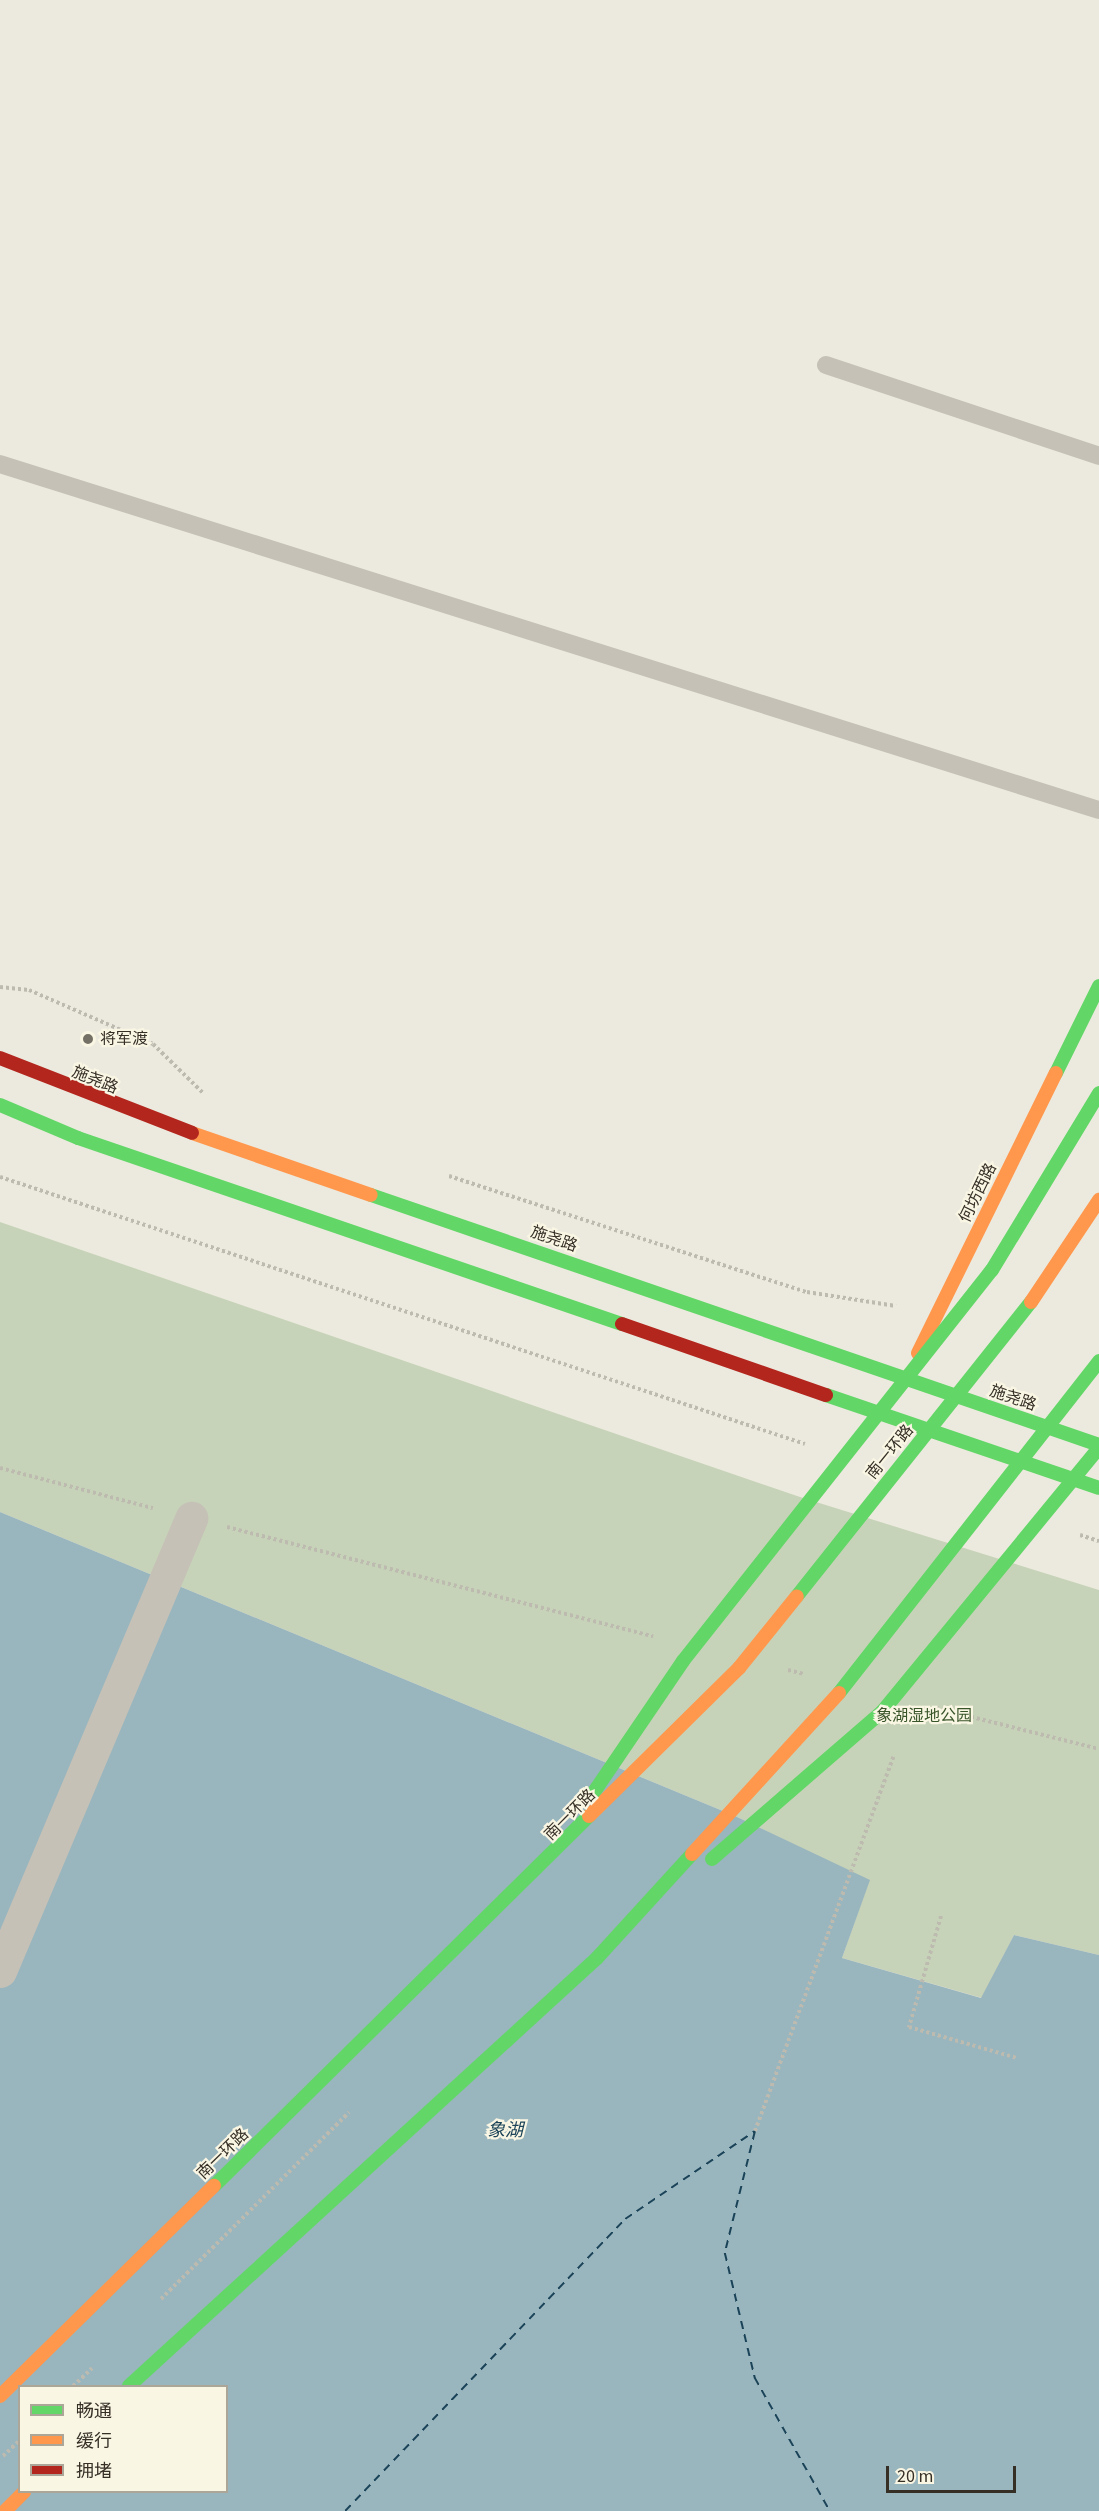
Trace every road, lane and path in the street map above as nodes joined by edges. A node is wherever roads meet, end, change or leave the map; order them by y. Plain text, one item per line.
1 (826, 365) dead end
2 (1099, 456) edge
3 (0, 464) edge
4 (1099, 810) edge
5 (1099, 986) edge
6 (0, 987) edge
7 (0, 1058) edge
8 (1099, 1093) edge
9 (209, 1099) dead end
10 (0, 1105) edge
11 (435, 1172) dead end
12 (0, 1177) edge
13 (1099, 1200) edge
14 (937, 1313) junction
15 (1099, 1361) edge
16 (906, 1378) junction
17 (887, 1415) junction
18 (816, 1447) dead end
19 (1099, 1447) edge
20 (0, 1468) edge
21 (1099, 1488) edge
22 (190, 1518) junction
23 (1076, 1534) dead end
24 (1099, 1541) edge
25 (665, 1639) dead end
26 (781, 1668) dead end
27 (814, 1677) dead end
28 (925, 1705) dead end
29 (897, 1745) dead end
30 (1099, 1749) edge
31 (545, 1863) junction
32 (941, 1916) dead end
33 (597, 1958) junction
34 (0, 1971) edge
35 (1017, 2058) dead end
36 (755, 2131) dead end
37 (130, 2385) edge
38 (0, 2396) edge
39 (18, 2442) edge
40 (0, 2459) edge
41 (23, 2493) edge
42 (5, 2511) edge

1 - 2 lane
3 - 4 lane
5 - 14 main road, 何坊西路
6 - 9 path
7 - 16 main road, 施尧路
8 - 31 main road, bridge
10 - 17 main road
11 - 14 path
12 - 18 path
13 - 31 main road, 南一环路, bridge
14 - 16 main road, 何坊西路
15 - 33 main road, bridge
16 - 17 main road, 何坊西路
16 - 19 main road, 施尧路
17 - 21 main road
19 - 33 main road, bridge
20 - 22 path
22 - 25 path
22 - 34 street
23 - 24 path
26 - 27 path
28 - 30 path
29 - 36 path
31 - 38 main road, 南一环路, bridge
32 - 35 path
33 - 37 main road, bridge
39 - 40 path
41 - 42 main road

